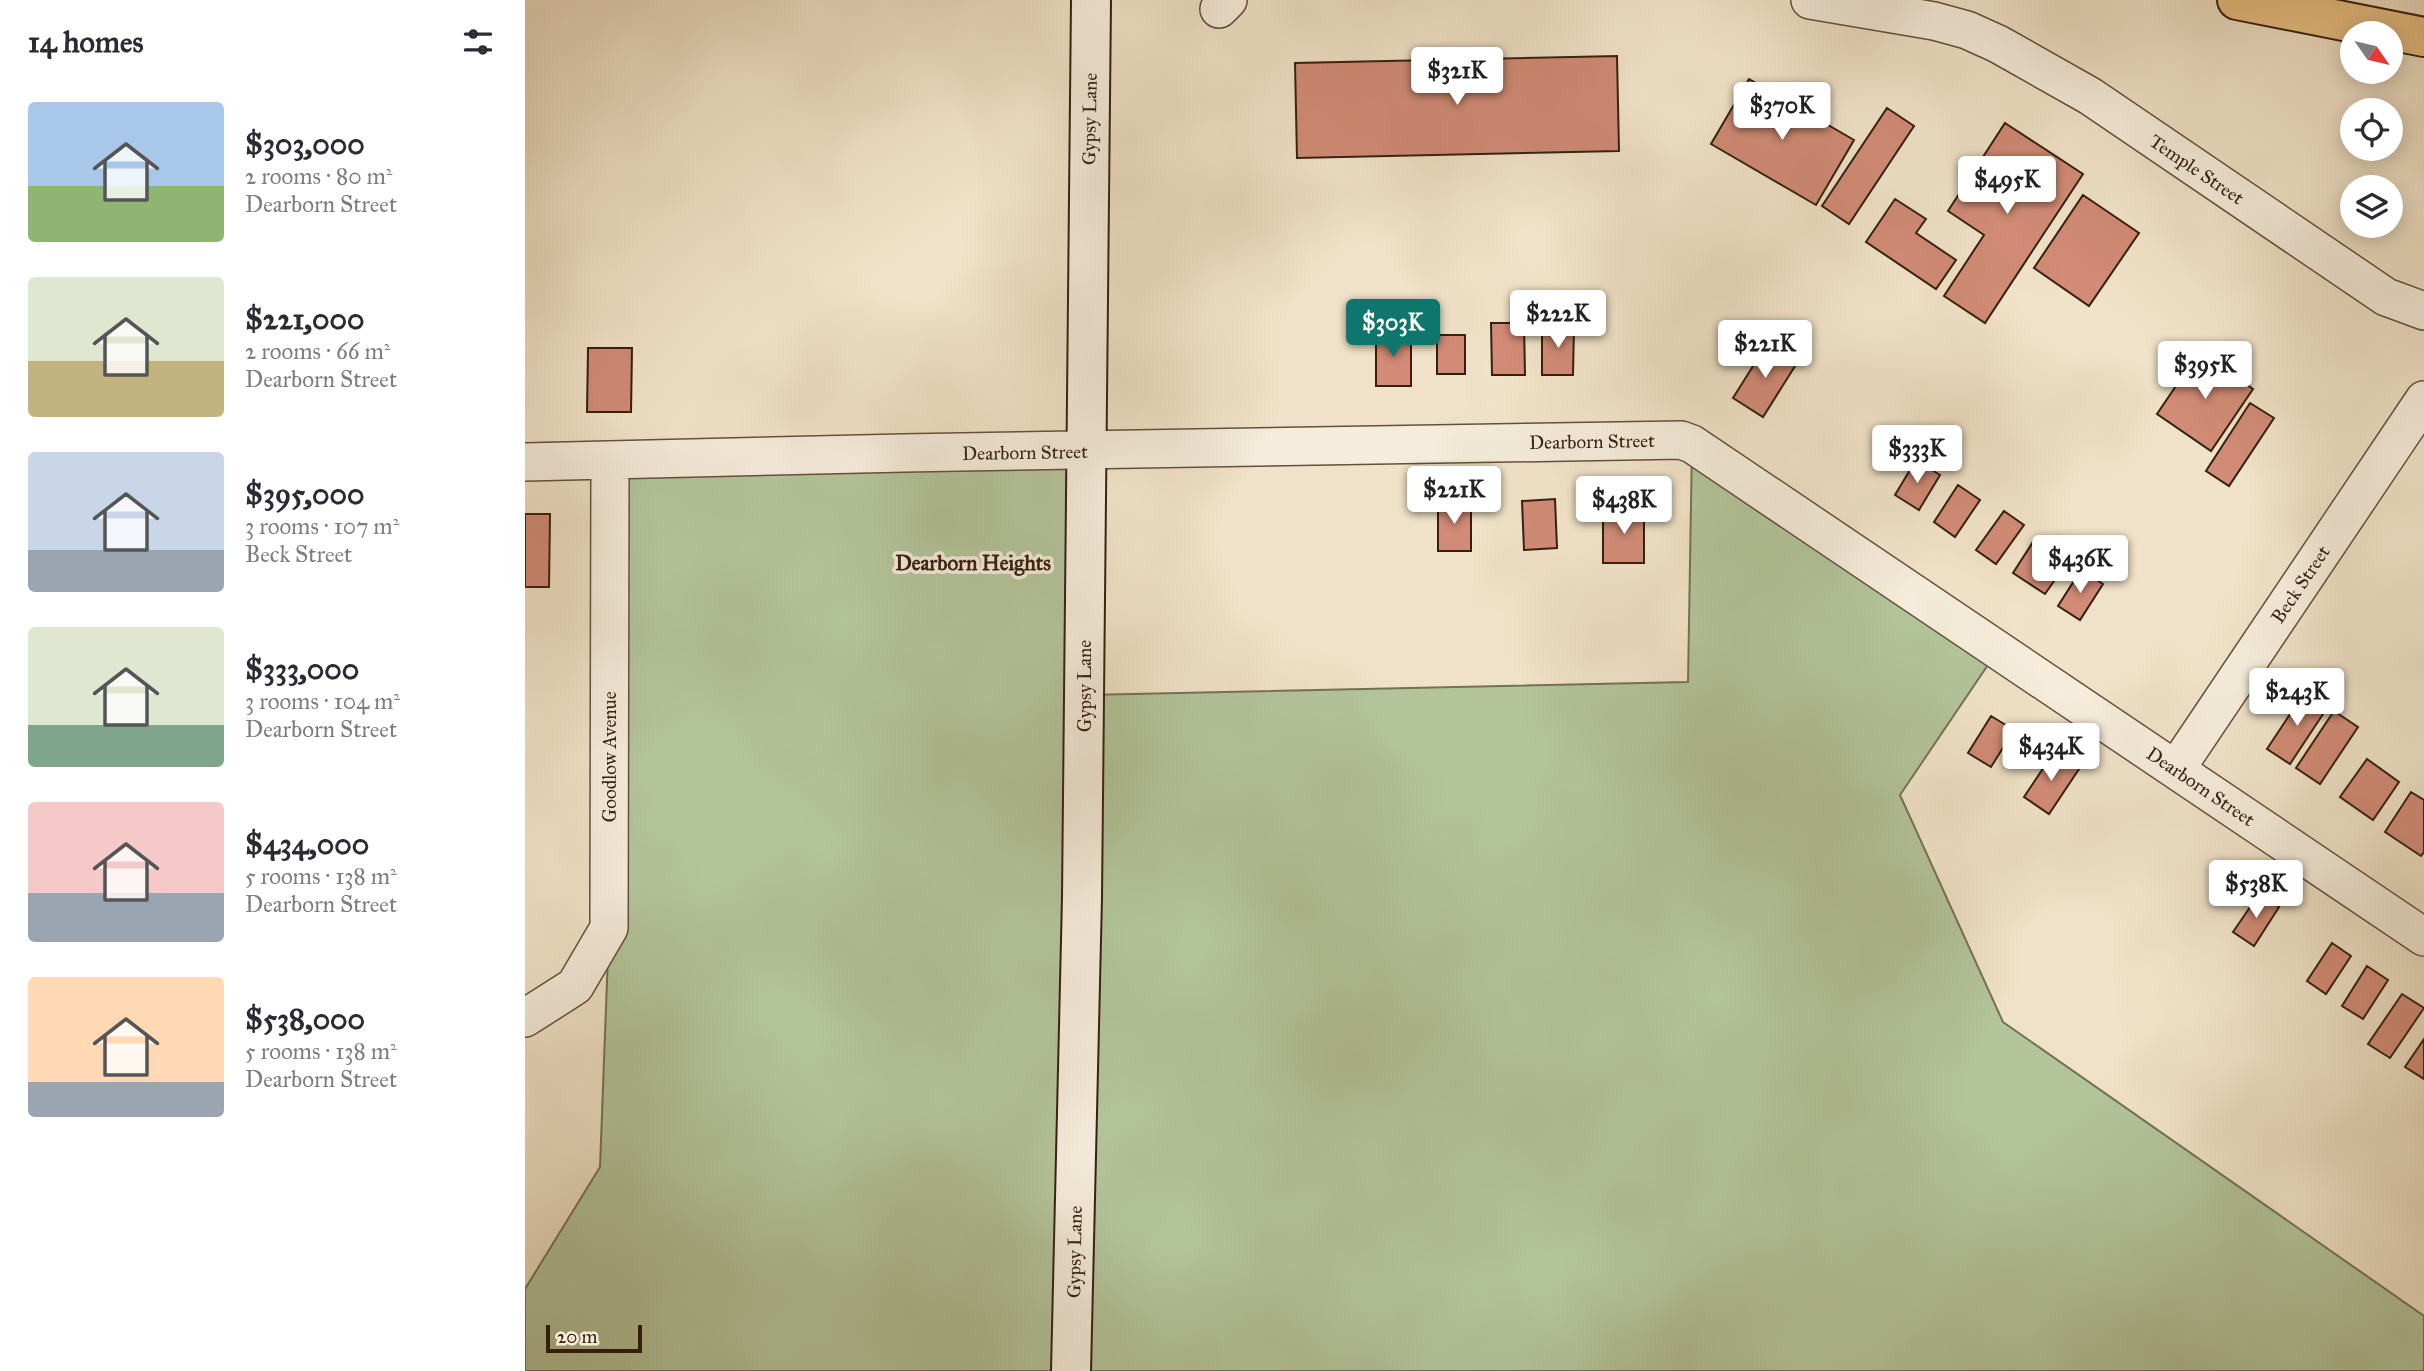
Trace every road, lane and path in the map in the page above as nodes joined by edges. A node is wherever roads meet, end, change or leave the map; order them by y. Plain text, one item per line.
1 (1091, 0) edge
2 (1810, 0) edge
3 (2237, 0) edge
4 (2424, 37) edge
5 (2424, 311) edge
6 (2424, 400) edge
7 (1086, 451) junction
8 (610, 460) junction
9 (525, 462) edge
10 (2176, 769) junction
11 (2424, 937) edge
12 (525, 1018) edge
13 (1071, 1371) edge

1 - 7 main road, Gypsy Lane
2 - 5 street, Temple Street
3 - 4 main road
6 - 10 street, Beck Street
7 - 8 street, Dearborn Street
7 - 10 street, Dearborn Street
7 - 13 main road, Gypsy Lane
8 - 9 street, Dearborn Street
8 - 12 street, Goodlow Avenue
10 - 11 street, Dearborn Street

